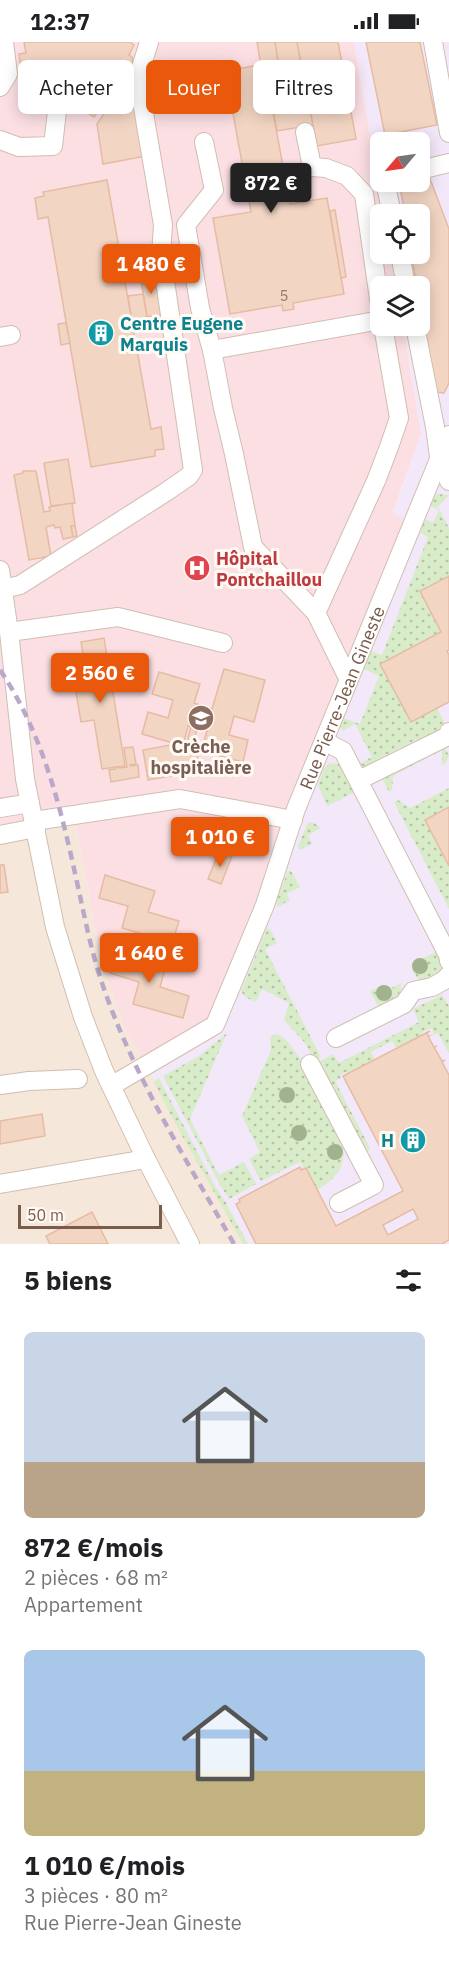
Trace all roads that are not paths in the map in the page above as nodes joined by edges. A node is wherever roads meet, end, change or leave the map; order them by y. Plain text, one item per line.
1 (4, 42) edge
2 (149, 42) edge
3 (433, 42) edge
4 (0, 87) edge
5 (57, 114) edge
6 (306, 132) dead end
7 (449, 133) edge
8 (0, 140) edge
9 (204, 142) dead end
10 (449, 164) edge
11 (430, 168) edge
12 (376, 276) edge
13 (370, 322) edge
14 (385, 336) edge
15 (417, 336) edge
16 (212, 350) junction
17 (449, 435) edge
18 (439, 457) junction
19 (449, 481) edge
20 (0, 570) edge
21 (3, 589) junction
22 (316, 613) junction
23 (9, 632) junction
24 (223, 644) dead end
25 (348, 678) junction
26 (449, 732) edge
27 (324, 741) junction
28 (359, 780) junction
29 (0, 808) edge
30 (33, 817) junction
31 (293, 820) junction
32 (0, 835) edge
33 (449, 961) edge
34 (447, 982) edge
35 (336, 1038) dead end
36 (310, 1064) dead end
37 (78, 1079) dead end
38 (0, 1086) edge
39 (111, 1086) junction
40 (146, 1159) junction
41 (0, 1184) edge
42 (339, 1203) dead end
43 (190, 1244) edge

1 - 4 street
2 - 21 street
3 - 7 street
5 - 8 street
6 - 12 street
9 - 16 street
10 - 11 street
13 - 16 street
14 - 22 street
15 - 18 street
16 - 22 street
17 - 18 street, Rue Pierre-Jean Gineste
18 - 19 street
18 - 25 street, Rue Pierre-Jean Gineste
20 - 21 street
21 - 23 street
22 - 25 street
23 - 24 street
23 - 30 street
25 - 27 street, Rue Pierre-Jean Gineste
26 - 28 street
27 - 28 street
27 - 31 street, Rue Pierre-Jean Gineste
28 - 33 street
29 - 30 street
30 - 31 street
30 - 32 street
30 - 39 street
31 - 39 street, Rue Pierre-Jean Gineste
34 - 35 street
36 - 42 street
37 - 38 street
39 - 40 street
40 - 41 street
40 - 43 street

